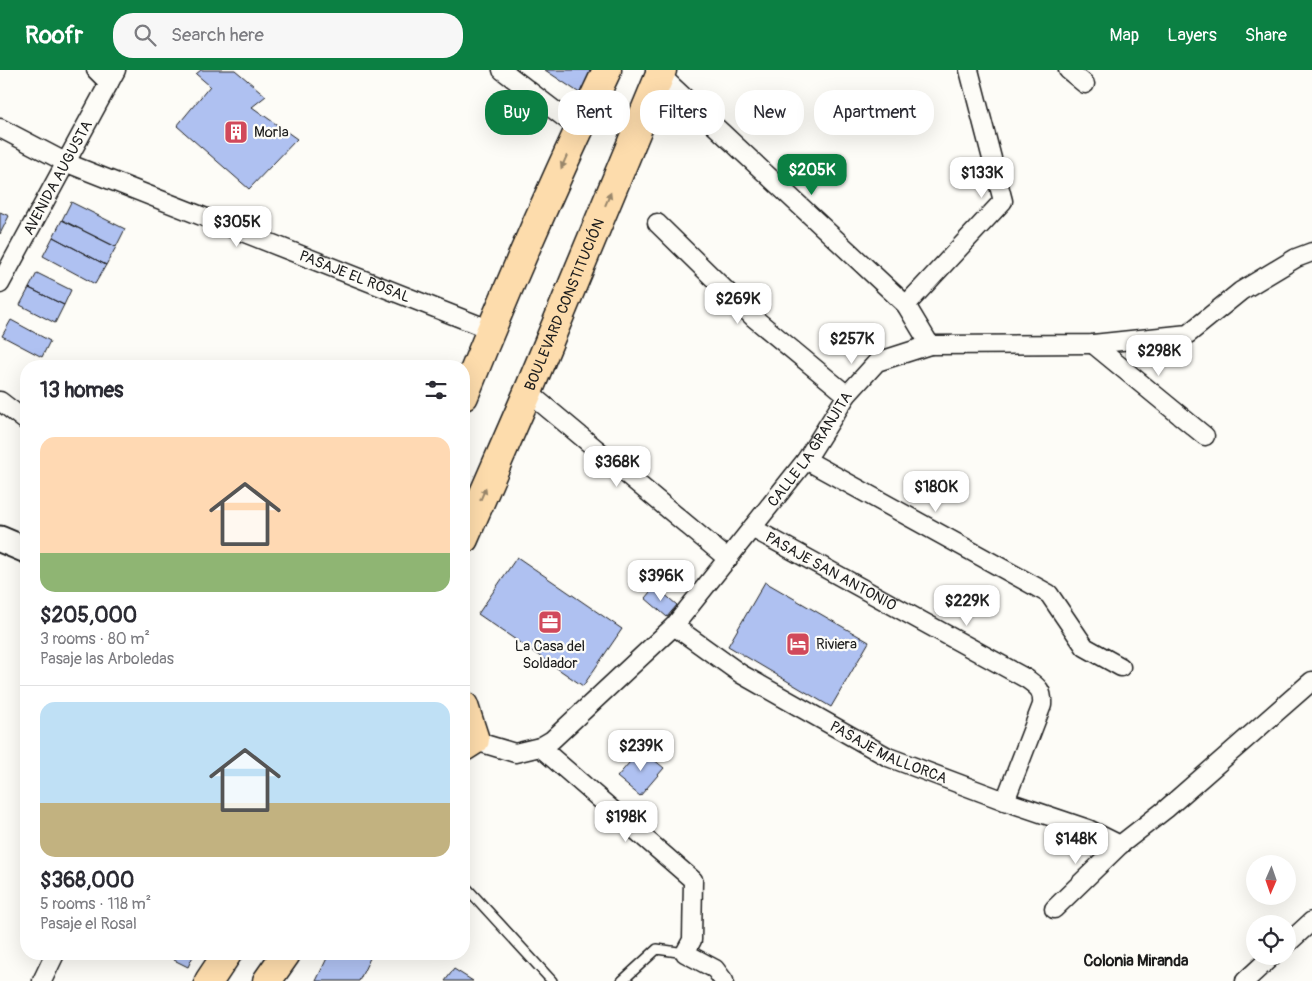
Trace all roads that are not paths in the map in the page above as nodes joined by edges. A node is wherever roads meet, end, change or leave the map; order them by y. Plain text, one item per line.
1 (96, 70) edge
2 (502, 70) edge
3 (607, 70) edge
4 (969, 70) edge
5 (1068, 70) edge
6 (659, 72) edge
7 (112, 76) edge
8 (1085, 84) dead end
9 (598, 90) edge
10 (558, 113) edge
11 (0, 128) edge
12 (576, 135) edge
13 (67, 163) junction
14 (657, 223) dead end
15 (1312, 252) edge
16 (0, 284) edge
17 (906, 305) junction
18 (490, 330) junction
19 (1093, 344) junction
20 (930, 345) junction
21 (470, 381) edge
22 (528, 392) junction
23 (847, 395) junction
24 (0, 401) edge
25 (20, 416) edge
26 (1204, 436) dead end
27 (806, 460) junction
28 (470, 525) edge
29 (752, 528) junction
30 (0, 539) edge
31 (20, 547) edge
32 (728, 558) junction
33 (674, 626) junction
34 (1121, 667) dead end
35 (1312, 681) edge
36 (470, 742) edge
37 (540, 747) junction
38 (1005, 801) junction
39 (1120, 845) junction
40 (470, 892) edge
41 (1054, 909) dead end
42 (1312, 921) edge
43 (1296, 936) edge
44 (685, 953) junction
45 (52, 960) edge
46 (222, 960) edge
47 (233, 960) edge
48 (283, 960) edge
49 (285, 960) edge
50 (1262, 965) edge
51 (42, 981) edge
52 (210, 981) edge
53 (228, 981) edge
54 (267, 981) edge
55 (280, 981) edge
56 (552, 981) edge
57 (622, 981) edge
58 (724, 981) edge
59 (1245, 981) edge

1 - 7 street
2 - 10 street
3 - 9 highway
4 - 17 street
5 - 8 street
6 - 17 street
22 -> 6 highway, BOULEVARD CONSTITUCIÓN
7 - 13 street, AVENIDA AUGUSTA
11 - 13 street, PASAJE EL ROSAL
12 -> 18 highway
13 - 16 street, AVENIDA AUGUSTA
13 - 18 street, PASAJE EL ROSAL
14 - 23 street
15 - 19 street, CALLE LA GRANJITA
17 - 20 street
18 - 21 highway
19 - 20 street, CALLE LA GRANJITA
19 - 26 street
20 - 23 street, CALLE LA GRANJITA
28 -> 22 highway, BOULEVARD CONSTITUCIÓN
22 - 32 street
23 - 27 street, CALLE LA GRANJITA
24 - 25 street
27 - 29 street, CALLE LA GRANJITA
27 - 34 street
29 - 32 street, CALLE LA GRANJITA
29 - 38 street, PASAJE SAN ANTONIO
30 - 31 main road
32 - 33 street, CALLE LA GRANJITA
33 - 37 street, CALLE LA GRANJITA
33 - 38 street, PASAJE MALLORCA
35 - 39 street
36 - 37 street, CALLE LA GRANJITA
37 - 44 street
38 - 39 street, PASAJE MALLORCA
39 - 41 street
40 - 56 lane
42 - 43 street
44 - 57 lane
44 - 58 street
45 - 51 street
46 - 52 highway
47 - 53 highway
48 - 54 highway
49 - 55 highway
50 - 59 street

